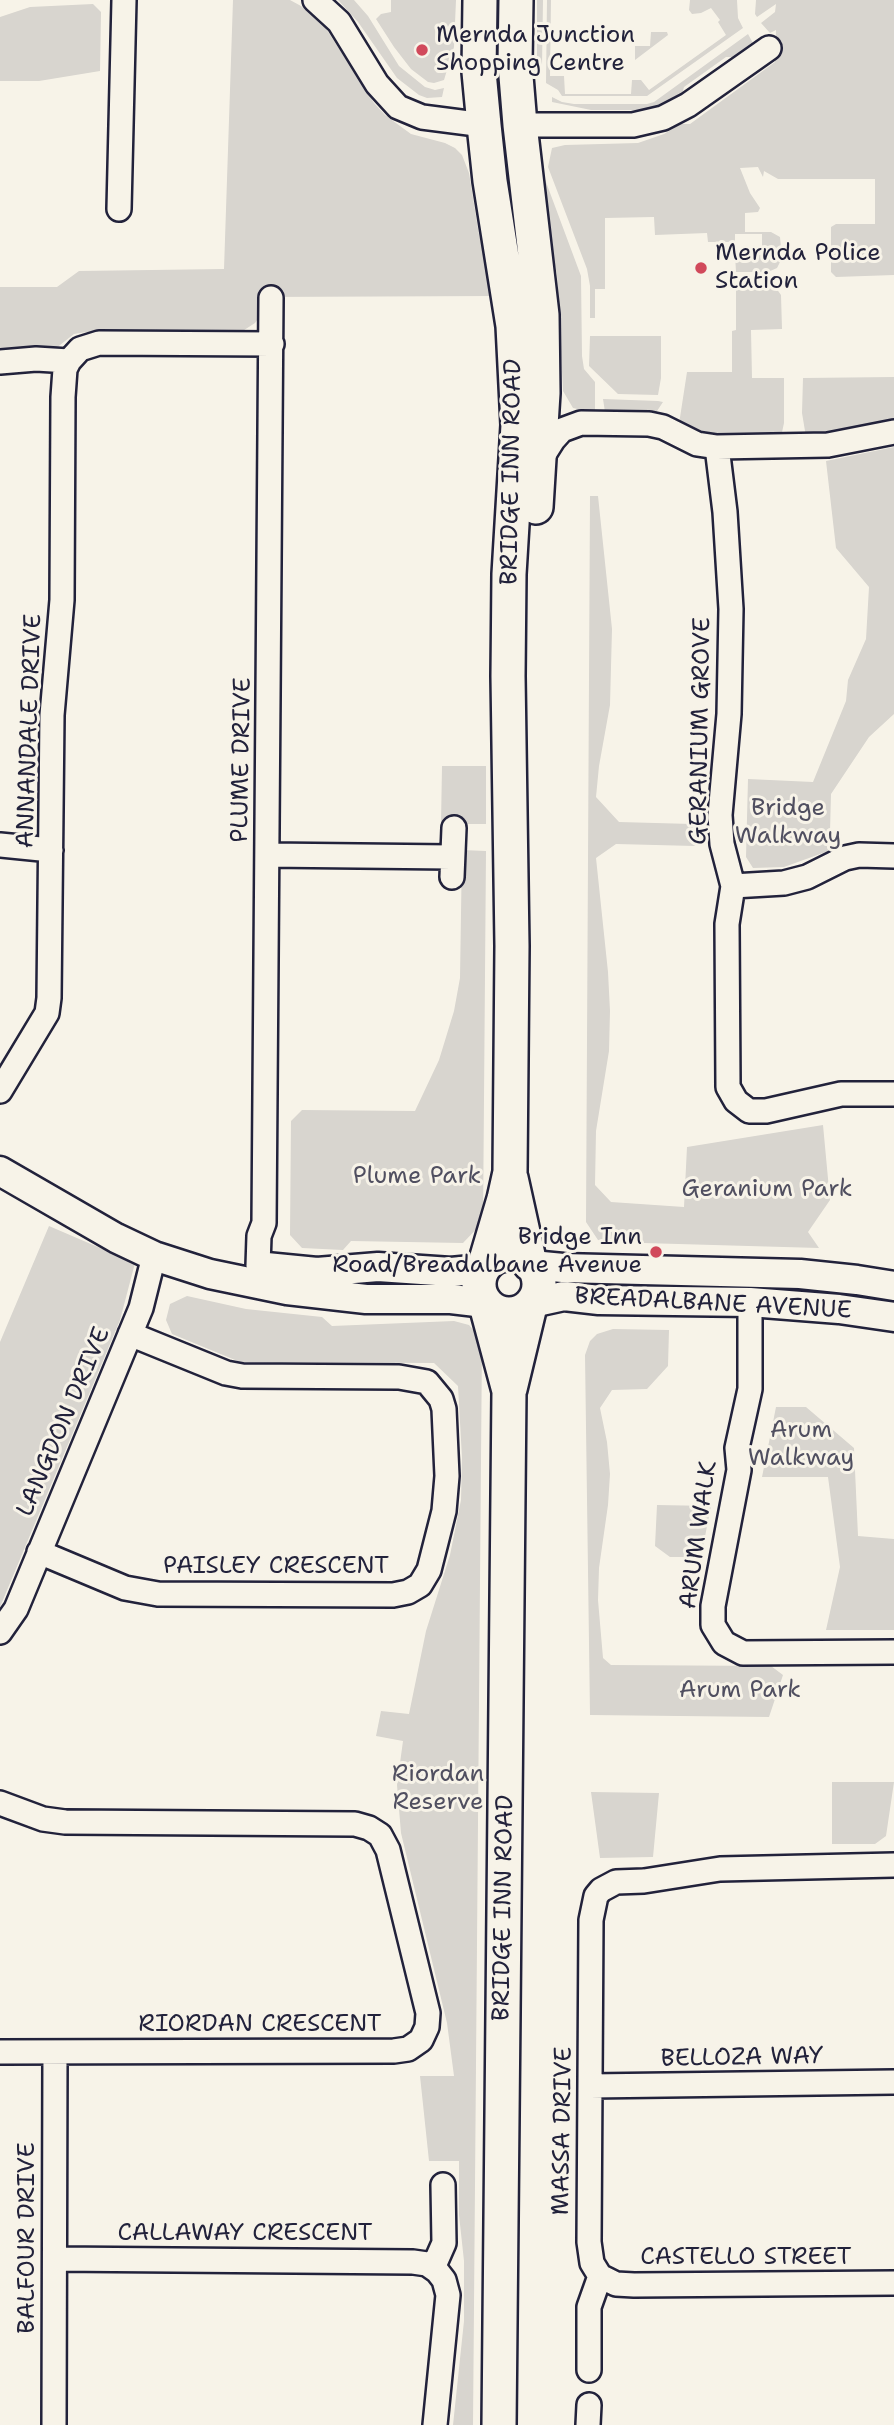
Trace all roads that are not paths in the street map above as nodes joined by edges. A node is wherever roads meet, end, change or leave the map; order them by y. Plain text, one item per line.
1 (124, 0) edge
2 (315, 0) edge
3 (480, 0) edge
4 (516, 0) edge
5 (769, 48) dead end
6 (484, 125) junction
7 (520, 125) junction
8 (119, 209) dead end
9 (271, 298) dead end
10 (272, 344) junction
11 (9, 362) edge
12 (543, 365) junction
13 (66, 370) junction
14 (582, 423) junction
15 (894, 432) edge
16 (717, 447) junction
17 (540, 460) junction
18 (454, 828) dead end
19 (0, 845) edge
20 (51, 850) junction
21 (267, 855) junction
22 (894, 856) edge
23 (733, 886) junction
24 (512, 946) junction
25 (0, 1091) edge
26 (894, 1094) edge
27 (0, 1171) edge
28 (510, 1172) junction
29 (162, 1254) junction
30 (531, 1264) junction
31 (483, 1268) junction
32 (264, 1273) junction
33 (894, 1286) edge
34 (750, 1302) junction
35 (486, 1304) junction
36 (531, 1304) junction
37 (894, 1318) edge
38 (130, 1334) junction
39 (509, 1391) junction
40 (39, 1552) junction
41 (0, 1632) edge
42 (894, 1652) edge
43 (0, 1803) edge
44 (894, 1865) edge
45 (0, 2052) edge
46 (55, 2052) junction
47 (894, 2082) edge
48 (590, 2086) junction
49 (443, 2185) dead end
50 (55, 2259) junction
51 (433, 2268) junction
52 (600, 2276) junction
53 (894, 2283) edge
54 (589, 2370) dead end
55 (54, 2425) edge
56 (435, 2425) edge
57 (499, 2425) edge

1 - 8 street
2 - 6 street
3 - 6 main road, BRIDGE INN ROAD
4 - 7 main road, BRIDGE INN ROAD
5 - 7 street
6 - 7 main road
6 - 24 main road, BRIDGE INN ROAD
7 - 12 main road, BRIDGE INN ROAD
9 - 10 street, PLUME DRIVE
10 - 13 street
10 - 21 street, PLUME DRIVE
11 - 13 street
12 - 14 street
12 - 17 main road, BRIDGE INN ROAD
13 - 20 street, ANNANDALE DRIVE
14 - 16 street
14 - 17 street
15 - 16 street
16 - 23 street, GERANIUM GROVE
17 - 24 main road, BRIDGE INN ROAD
18 - 21 street
19 - 20 street
20 - 25 street, ANNANDALE DRIVE
21 - 32 street, PLUME DRIVE
22 - 23 street
23 - 26 street, GERANIUM GROVE
24 - 28 main road, BRIDGE INN ROAD
27 - 29 street
28 - 30 main road, BRIDGE INN ROAD
28 - 31 main road, BRIDGE INN ROAD
29 - 32 street
29 - 38 street, LANGDON DRIVE
30 - 31 main road
30 - 33 street, BREADALBANE AVENUE
30 - 36 main road
31 - 32 street
31 - 35 main road
32 - 35 street
34 - 36 street, BREADALBANE AVENUE
34 - 37 street, BREADALBANE AVENUE
34 - 42 street, ARUM WALK
35 - 36 main road
35 - 39 main road, BRIDGE INN ROAD
36 - 39 main road, BRIDGE INN ROAD
38 - 40 street, LANGDON DRIVE
38 - 40 street, PAISLEY CRESCENT
39 - 57 main road, BRIDGE INN ROAD
40 - 41 street, LANGDON DRIVE
43 - 46 street, RIORDAN CRESCENT
44 - 48 street, MASSA DRIVE
45 - 46 street, RIORDAN CRESCENT
46 - 50 street, BALFOUR DRIVE
47 - 48 street, BELLOZA WAY
48 - 52 street, MASSA DRIVE
49 - 51 street
50 - 51 street, CALLAWAY CRESCENT
50 - 55 street, BALFOUR DRIVE
51 - 56 street
52 - 53 street, CASTELLO STREET
52 - 54 street

